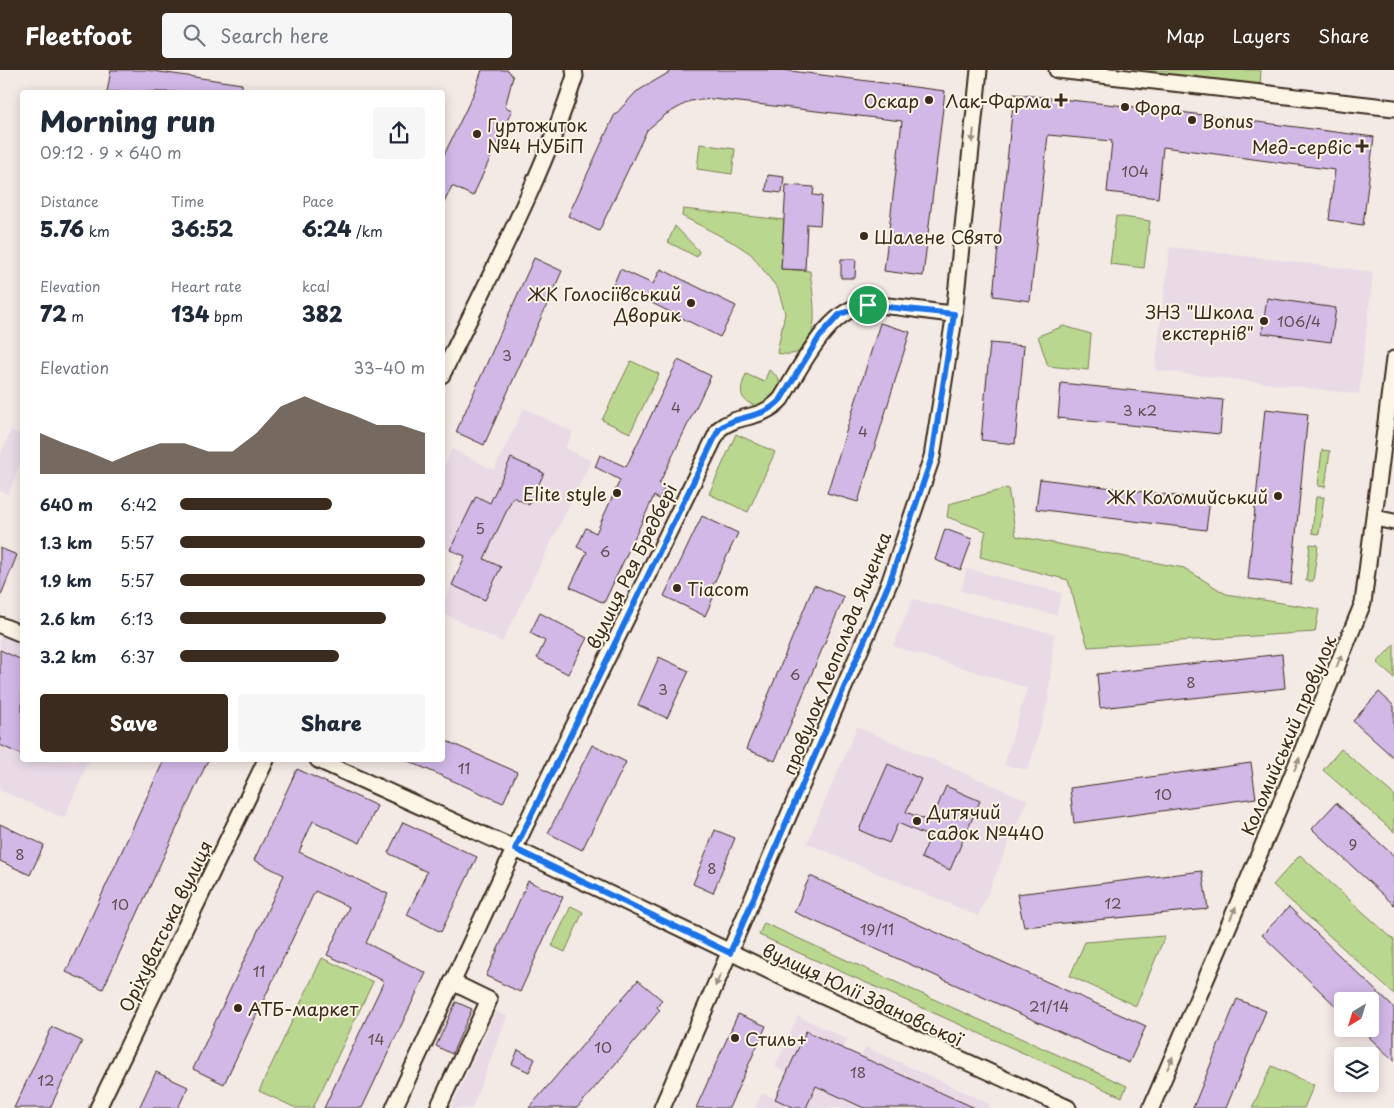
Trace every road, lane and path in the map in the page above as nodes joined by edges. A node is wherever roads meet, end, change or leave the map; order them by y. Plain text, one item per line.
1 (574, 70) edge
2 (980, 70) edge
3 (1056, 70) edge
4 (1394, 108) edge
5 (954, 314) junction
6 (1394, 359) edge
7 (445, 369) edge
8 (1375, 518) junction
9 (1394, 522) edge
10 (0, 625) edge
11 (20, 633) edge
12 (265, 762) edge
13 (322, 762) edge
14 (515, 849) junction
15 (730, 953) junction
16 (452, 982) junction
17 (98, 1108) edge
18 (394, 1108) edge
19 (438, 1108) edge
20 (662, 1108) edge
21 (1068, 1108) edge
22 (1151, 1108) edge

1 - 7 street
2 -> 5 street, провулок Леопольда Ященка
3 - 4 street
5 - 14 street, вулиця Рея Бредбері
5 - 15 street, провулок Леопольда Ященка
6 - 8 street, Коломийський провулок
8 - 9 street
22 -> 8 street, Коломийський провулок
10 - 11 street
12 - 17 street, Оріхуватська вулиця
13 - 14 street, вулиця Юлії Здановської
14 - 15 street, вулиця Юлії Здановської
14 - 16 street, вулиця Рея Бредбері
15 -> 20 street, провулок Леопольда Ященка
15 - 21 street, вулиця Юлії Здановської
16 - 18 street, вулиця Рея Бредбері
16 - 19 street

